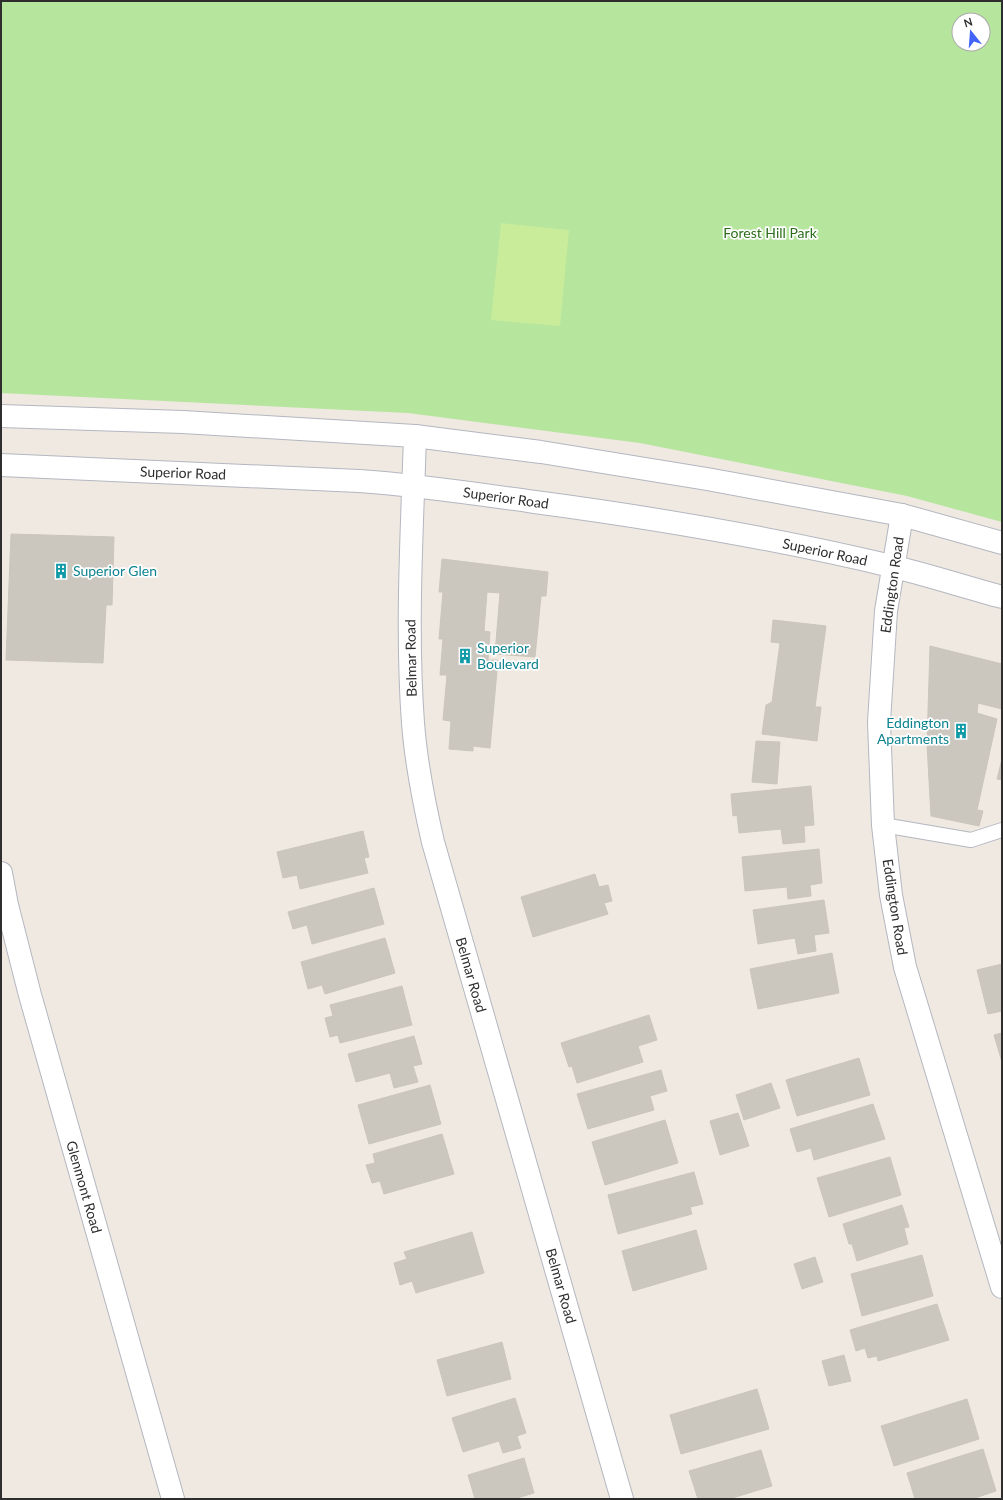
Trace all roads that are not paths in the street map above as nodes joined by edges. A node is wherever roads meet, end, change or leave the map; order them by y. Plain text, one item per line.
1 (1, 416) edge
2 (415, 436) junction
3 (1, 466) edge
4 (413, 485) junction
5 (902, 515) junction
6 (1002, 542) edge
7 (893, 566) junction
8 (1002, 597) edge
9 (883, 825) junction
10 (1002, 830) edge
11 (1, 873) edge
12 (1002, 1287) edge
13 (172, 1499) edge
14 (622, 1499) edge

1 - 2 street
2 - 4 street, Belmar Road
2 - 5 street
3 - 4 street, Superior Road
4 - 7 street, Superior Road
4 - 14 street, Belmar Road
5 - 6 street
5 - 7 street, Eddington Road
7 - 8 street, Superior Road
7 - 9 street, Eddington Road
9 - 10 lane
9 - 12 street, Eddington Road
11 - 13 street, Glenmont Road

